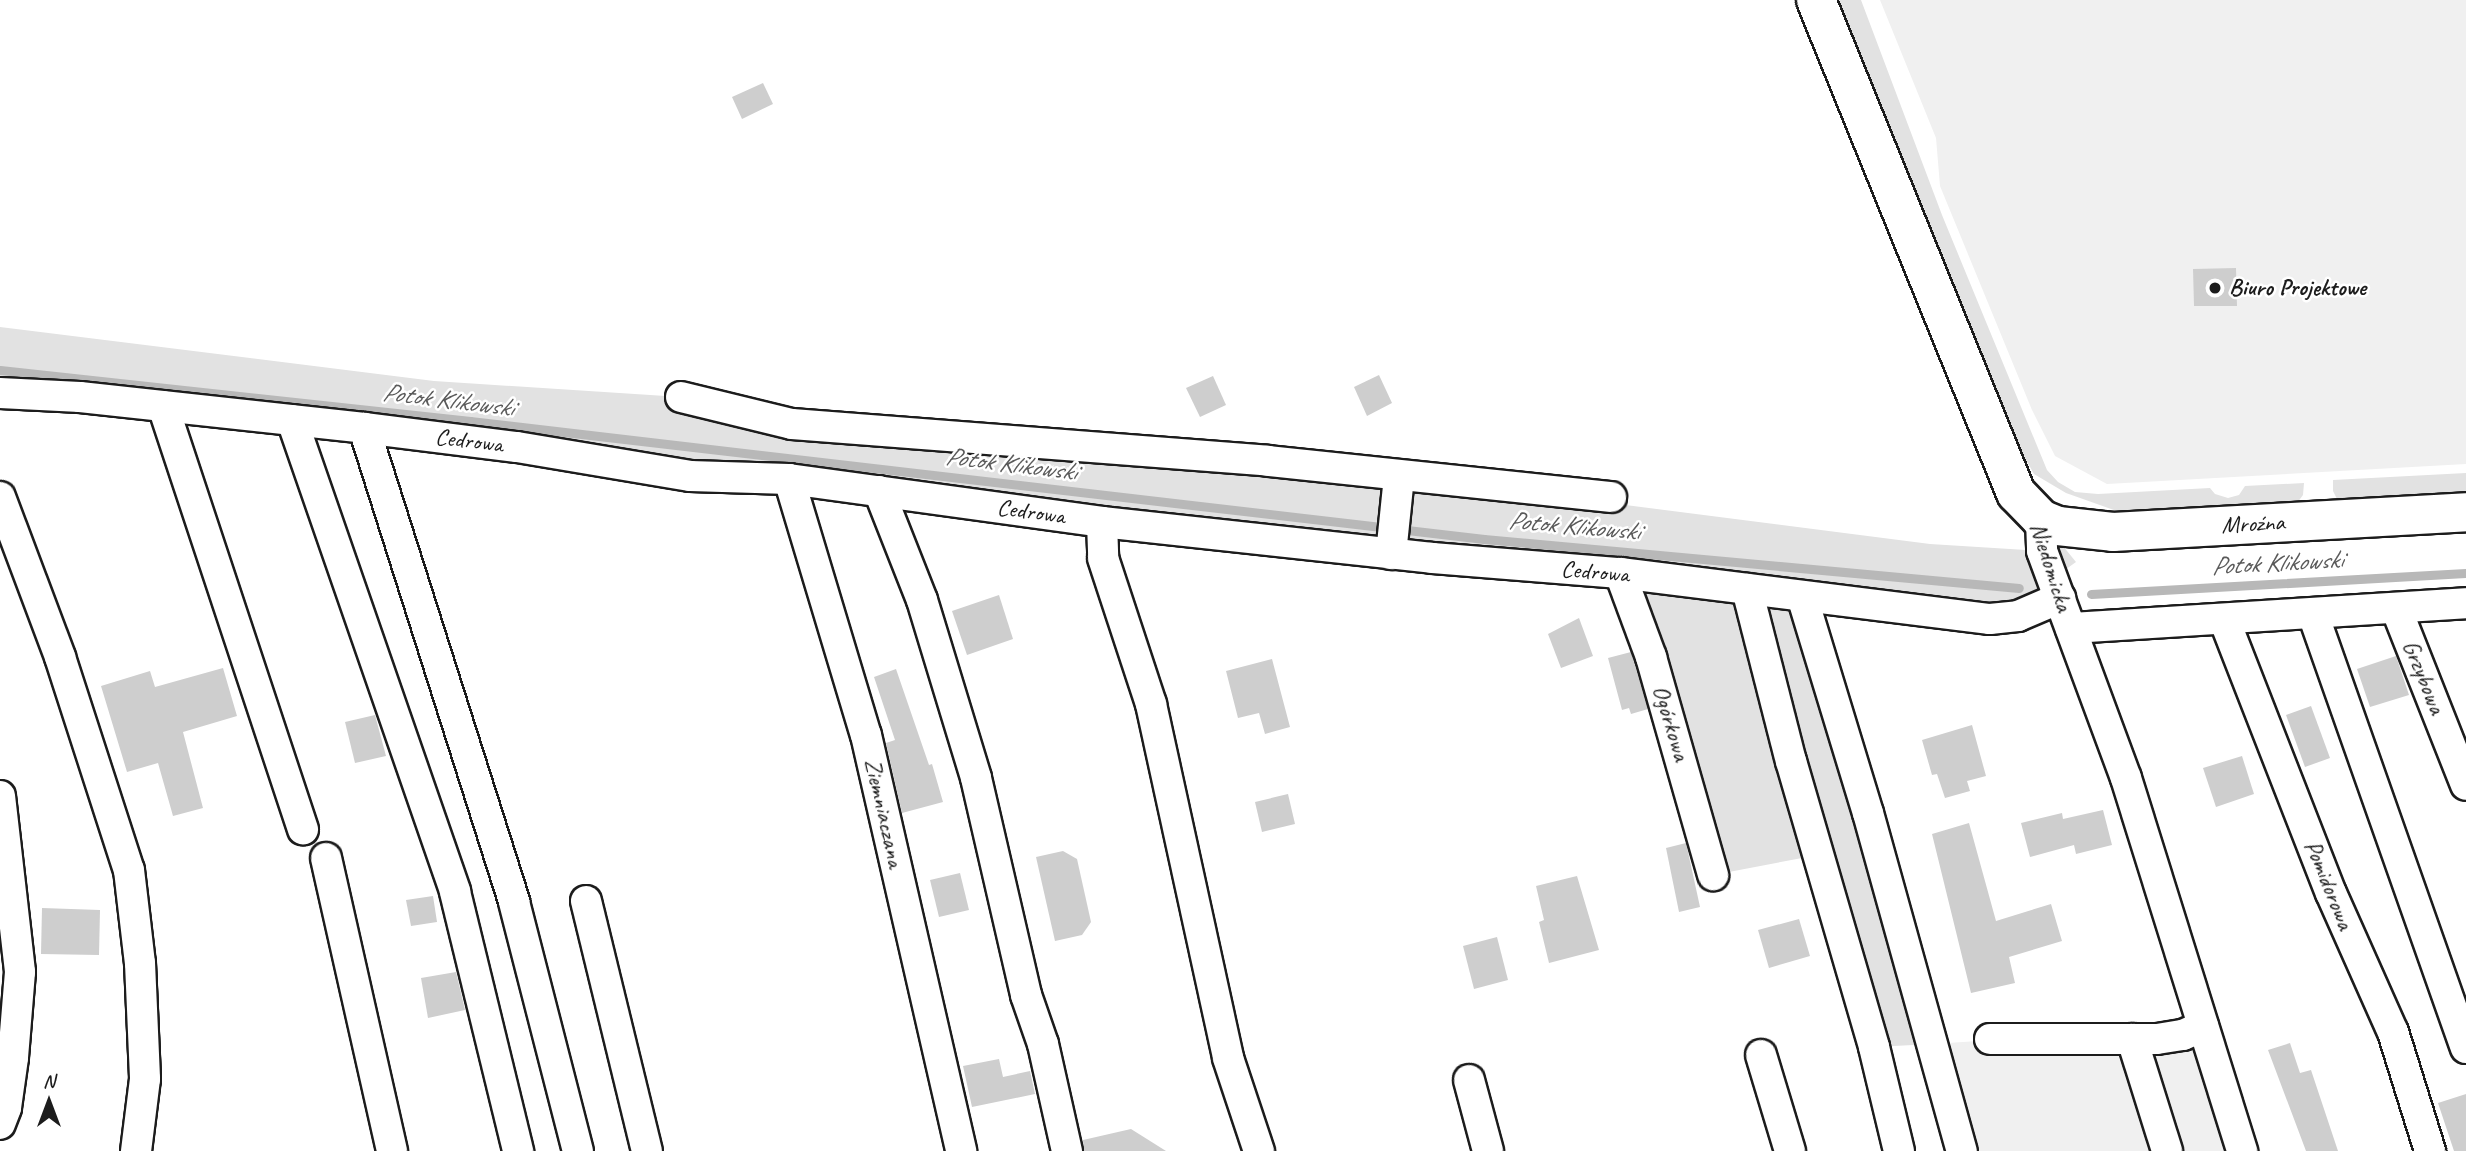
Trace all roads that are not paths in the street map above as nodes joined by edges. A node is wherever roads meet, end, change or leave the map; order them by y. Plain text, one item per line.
1 (1816, 0) edge
2 (0, 393) edge
3 (681, 397) dead end
4 (163, 406) junction
5 (292, 420) junction
6 (364, 428) junction
7 (1399, 476) junction
8 (789, 479) junction
9 (880, 491) junction
10 (0, 497) edge
11 (1611, 497) dead end
12 (2466, 512) edge
13 (2041, 519) junction
14 (1102, 522) junction
15 (1391, 554) junction
16 (1620, 573) junction
17 (1747, 589) junction
18 (1802, 596) junction
19 (2060, 598) junction
20 (2466, 603) edge
21 (2396, 608) junction
22 (2313, 614) junction
23 (2224, 619) junction
24 (2071, 628) junction
25 (2466, 785) edge
26 (0, 796) edge
27 (303, 829) dead end
28 (326, 858) dead end
29 (1713, 875) dead end
30 (586, 901) dead end
31 (2203, 1026) junction
32 (1990, 1039) dead end
33 (2132, 1039) junction
34 (2466, 1048) edge
35 (1761, 1055) dead end
36 (1469, 1080) dead end
37 (0, 1124) edge
38 (136, 1151) edge
39 (392, 1151) edge
40 (518, 1151) edge
41 (578, 1151) edge
42 (647, 1151) edge
43 (961, 1151) edge
44 (1067, 1151) edge
45 (1259, 1151) edge
46 (1488, 1151) edge
47 (1790, 1151) edge
48 (1899, 1151) edge
49 (1962, 1151) edge
50 (2167, 1151) edge
51 (2242, 1151) edge
52 (2430, 1151) edge

1 - 13 main road, Niedomicka
2 - 4 street, Cedrowa
3 - 7 street
4 - 5 street, Cedrowa
4 - 27 street
5 - 6 street, Cedrowa
5 - 40 street
6 - 8 street, Cedrowa
6 - 41 street
7 - 11 street
7 - 15 street
8 - 9 street, Cedrowa
8 - 43 street, Ziemniaczana
9 - 14 street, Cedrowa
9 - 44 street
10 - 38 street
12 - 13 main road, Mroźna
13 - 19 street, Niedomicka
14 - 15 street, Cedrowa
14 - 45 street
15 - 16 street, Cedrowa
16 - 17 street, Cedrowa
16 - 29 street, Ogórkowa
17 - 18 street, Cedrowa
17 - 48 street
18 - 19 street, Cedrowa
18 - 49 street
19 - 24 street, Niedomicka
20 - 21 street
21 - 22 street
21 - 25 street, Grzybowa
22 - 23 street
22 - 34 street
23 - 24 street
23 - 52 street, Pomidorowa
24 - 31 street, Niedomicka
26 - 37 street
28 - 39 street
30 - 42 street
31 - 33 street
31 - 51 street, Niedomicka
32 - 33 street
33 - 50 street
35 - 47 street
36 - 46 street

